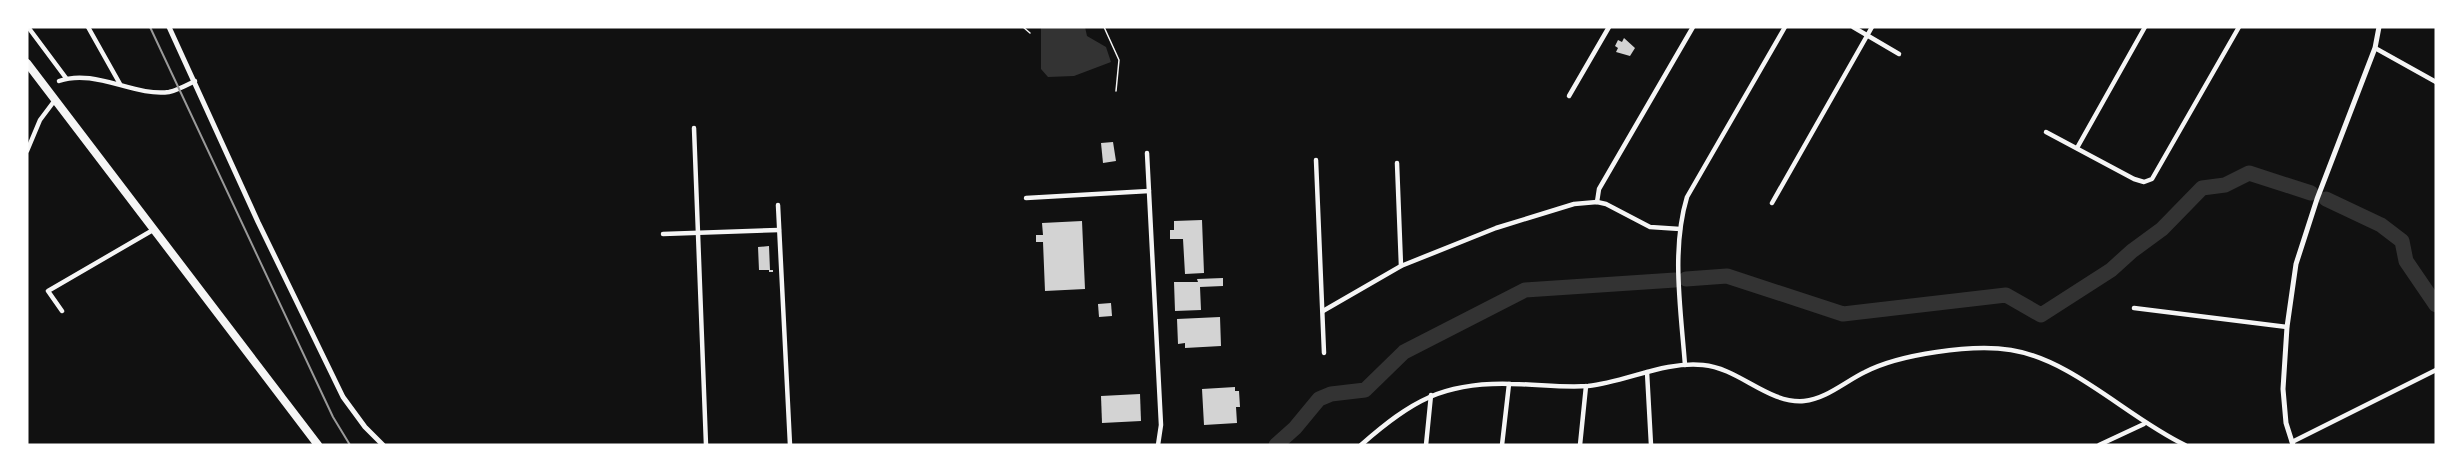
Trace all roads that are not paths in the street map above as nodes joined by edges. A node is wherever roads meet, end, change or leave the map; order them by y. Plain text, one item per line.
1 (28, 27) edge
2 (88, 27) edge
3 (169, 27) edge
4 (1610, 27) edge
5 (1693, 27) edge
6 (1785, 27) edge
7 (1853, 27) edge
8 (1872, 27) edge
9 (2145, 27) edge
10 (2239, 27) edge
11 (2379, 27) edge
12 (1868, 35) junction
13 (2374, 48) junction
14 (1899, 54) dead end
15 (27, 63) edge
16 (66, 78) junction
17 (59, 81) dead end
18 (195, 81) junction
19 (2436, 82) edge
20 (120, 84) junction
21 (1569, 96) dead end
22 (55, 100) junction
23 (694, 128) dead end
24 (2046, 132) dead end
25 (2077, 148) junction
26 (27, 151) edge
27 (1147, 153) dead end
28 (1316, 160) dead end
29 (1397, 163) dead end
30 (1149, 191) junction
31 (1026, 198) dead end
32 (1597, 202) junction
33 (1772, 203) dead end
34 (778, 205) dead end
35 (1680, 229) junction
36 (153, 230) junction
37 (779, 230) junction
38 (698, 232) junction
39 (663, 234) dead end
40 (1401, 266) junction
41 (2134, 308) dead end
42 (1323, 310) junction
43 (62, 311) dead end
44 (2287, 327) junction
45 (1324, 353) dead end
46 (1684, 365) junction
47 (2436, 370) edge
48 (1647, 372) junction
49 (1509, 384) junction
50 (1586, 386) junction
51 (1431, 395) junction
52 (2145, 424) junction
53 (2292, 444) edge
54 (318, 445) edge
55 (383, 445) edge
56 (706, 445) edge
57 (790, 445) edge
58 (1158, 445) edge
59 (1361, 445) edge
60 (1426, 445) edge
61 (1502, 445) edge
62 (1580, 445) edge
63 (1651, 445) edge
64 (2099, 445) edge
65 (2185, 445) edge

1 - 16 street
2 - 20 street
3 - 18 street
4 - 21 street
5 - 32 street
6 - 35 street
7 - 12 street
8 - 12 street
9 - 25 street
10 - 25 street
11 - 13 street
12 - 14 street
12 - 33 street
13 - 19 street
13 - 44 street
15 - 22 highway
16 - 17 street
16 - 20 street
18 - 20 street
18 - 55 street
22 - 26 street
22 - 36 highway
23 - 38 street
24 - 25 street
27 - 30 street
28 - 42 street
29 - 40 street
30 - 31 street
30 - 58 street
32 - 35 street
32 - 40 street
34 - 37 street
35 - 46 street
36 - 43 street
36 - 54 highway
37 - 38 street
37 - 57 street
38 - 39 street
38 - 56 street
40 - 42 street
41 - 44 street
42 - 45 street
44 - 53 street
46 - 48 street
46 - 52 street
47 - 53 street
48 - 50 street
48 - 63 street
49 - 50 street
49 - 51 street
49 - 61 street
50 - 62 street
51 - 59 street
51 - 60 street
52 - 64 street
52 - 65 street

